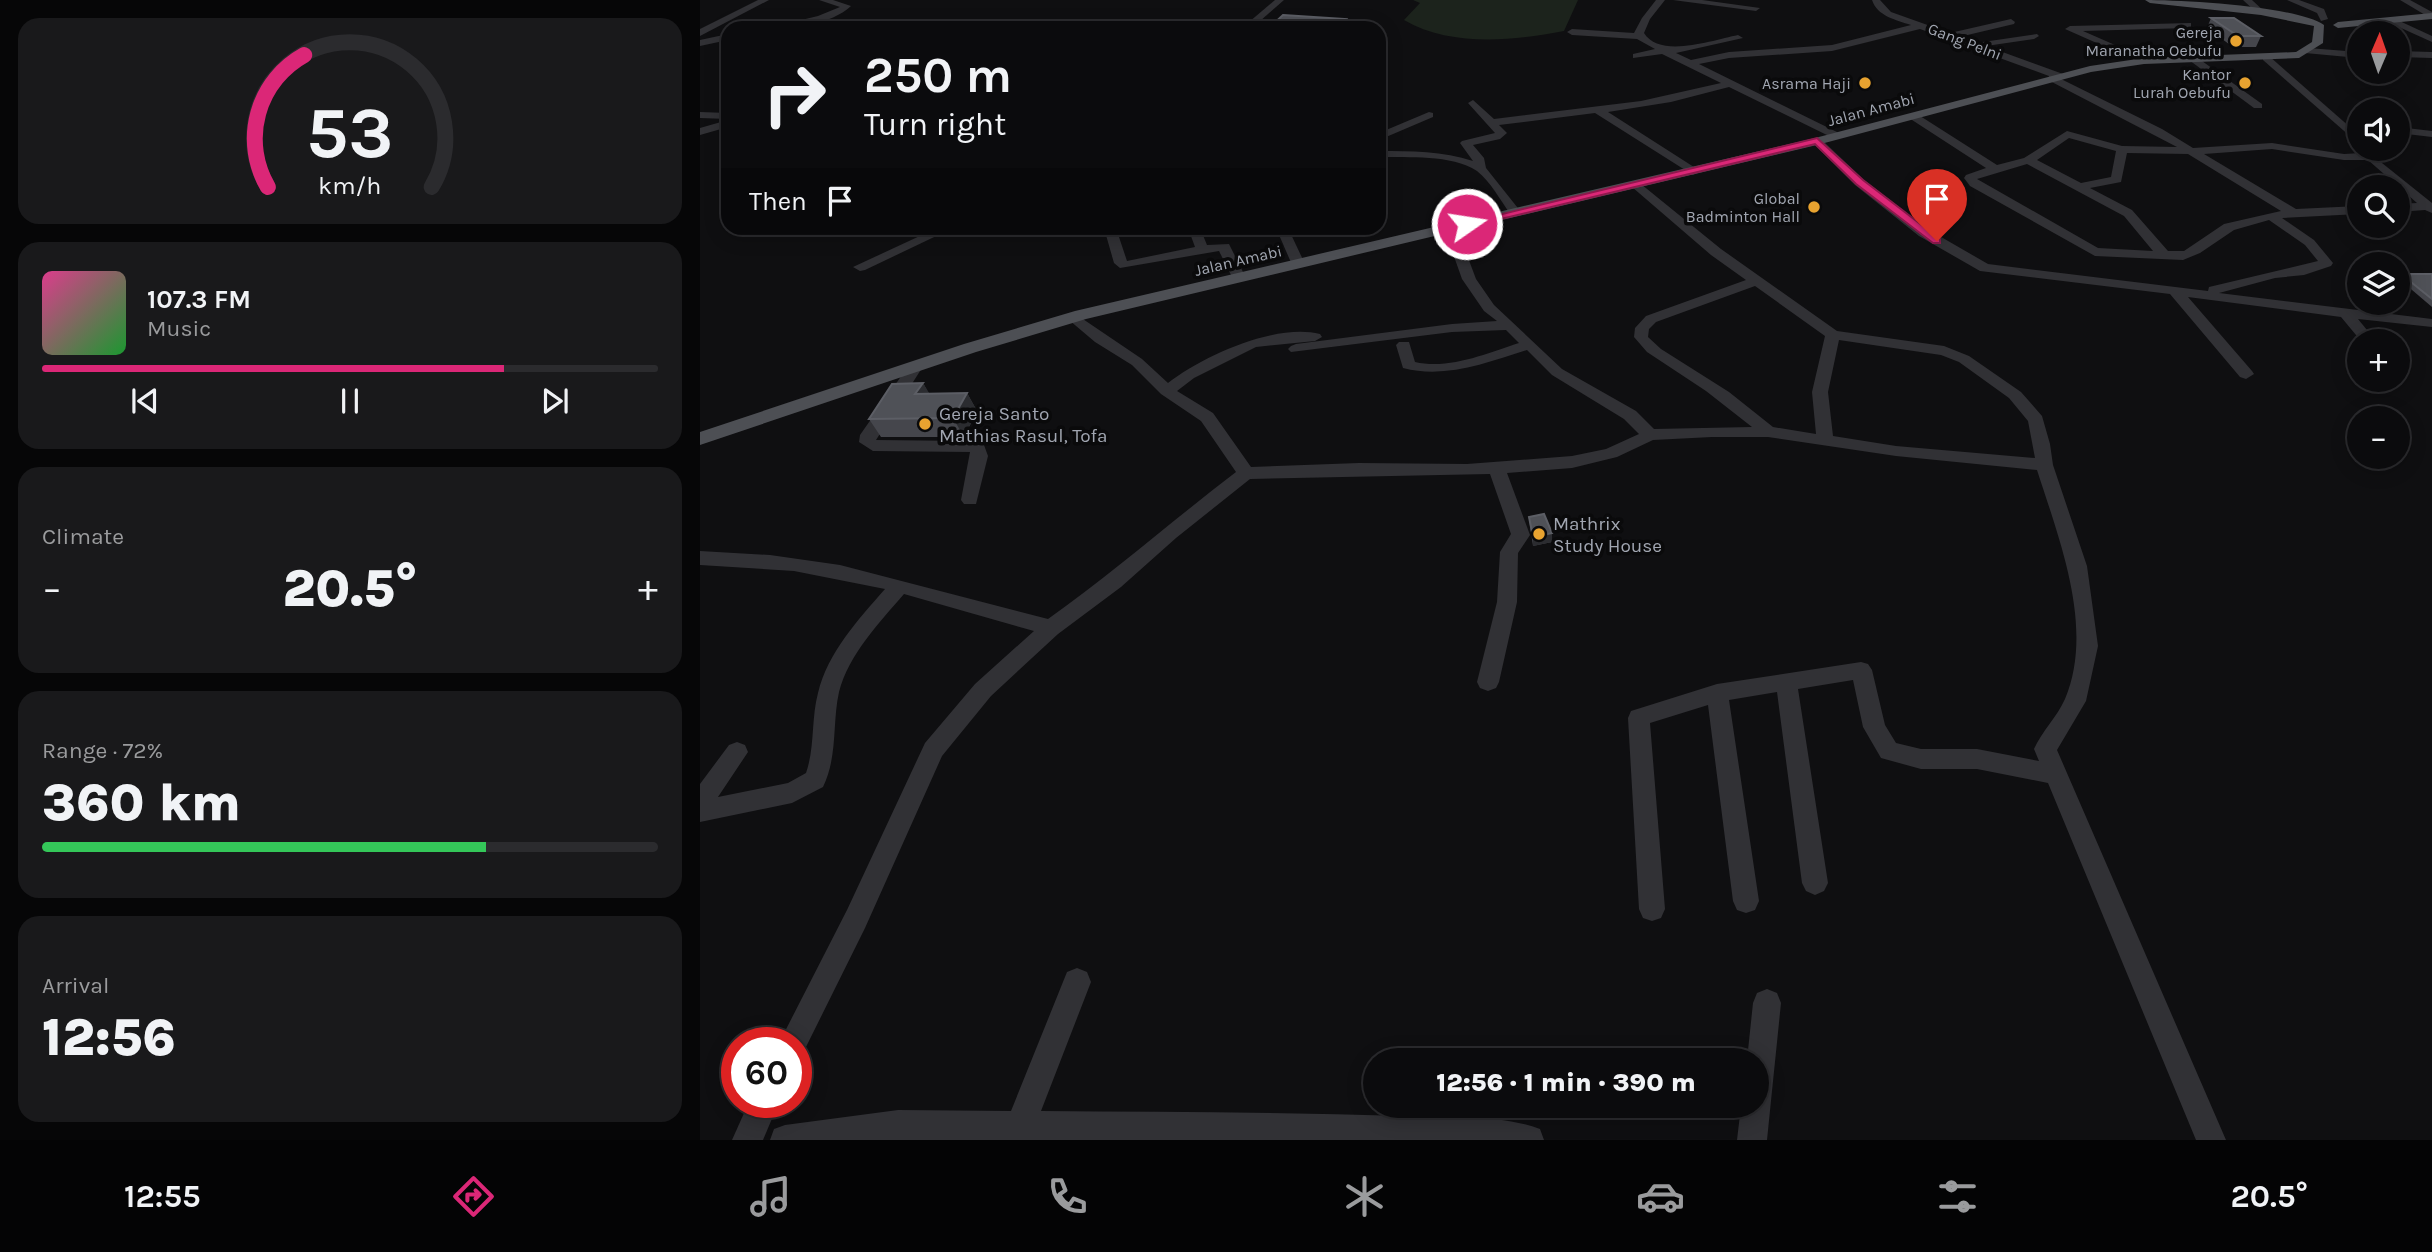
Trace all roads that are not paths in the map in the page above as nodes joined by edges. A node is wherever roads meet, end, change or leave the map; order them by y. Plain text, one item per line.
1 (765, 0) edge
2 (823, 0) edge
3 (1280, 0) edge
4 (1661, 0) edge
5 (1677, 0) edge
6 (1763, 0) edge
7 (1876, 0) edge
8 (2150, 0) edge
9 (2162, 0) edge
10 (2247, 0) edge
11 (2291, 0) edge
12 (2404, 0) edge
13 (2259, 11) junction
14 (2432, 16) edge
15 (724, 21) edge
16 (804, 21) edge
17 (1255, 21) edge
18 (2393, 21) edge
19 (721, 22) edge
20 (2011, 22) dead end
21 (2324, 24) junction
22 (2347, 24) edge
23 (1923, 25) junction
24 (2188, 25) dead end
25 (2410, 29) edge
26 (1572, 32) dead end
27 (700, 33) edge
28 (1640, 36) junction
29 (1951, 36) junction
30 (2034, 36) dead end
31 (1738, 37) dead end
32 (721, 38) edge
33 (2432, 39) edge
34 (700, 43) edge
35 (1976, 45) junction
36 (1664, 51) junction
37 (2308, 51) junction
38 (2347, 54) edge
39 (2410, 54) edge
40 (2432, 55) edge
41 (1636, 56) dead end
42 (2192, 58) junction
43 (2266, 58) junction
44 (2144, 61) junction
45 (1688, 64) junction
46 (2056, 77) junction
47 (1730, 84) junction
48 (1473, 103) dead end
49 (2258, 106) dead end
50 (1600, 112) junction
51 (700, 115) edge
52 (1429, 115) dead end
53 (721, 116) edge
54 (1913, 116) junction
55 (2339, 121) junction
56 (2347, 122) edge
57 (1489, 123) junction
58 (721, 124) edge
59 (2347, 129) edge
60 (2410, 131) edge
61 (700, 132) edge
62 (1386, 133) edge
63 (2432, 134) edge
64 (1837, 136) junction
65 (1817, 141) junction
66 (2122, 149) junction
67 (2193, 151) junction
68 (1386, 155) edge
69 (2347, 156) edge
70 (2028, 160) junction
71 (2378, 161) edge
72 (1481, 169) junction
73 (1995, 169) junction
74 (1693, 171) junction
75 (1636, 184) junction
76 (2079, 187) junction
77 (2429, 207) edge
78 (2410, 208) edge
79 (2347, 210) edge
80 (1515, 212) junction
81 (2292, 212) junction
82 (2271, 216) junction
83 (1442, 230) junction
84 (918, 235) edge
85 (1112, 235) edge
86 (1197, 235) edge
87 (1285, 235) edge
88 (1202, 249) junction
89 (2102, 254) junction
90 (2165, 256) junction
91 (1298, 264) junction
92 (860, 267) dead end
93 (1239, 278) junction
94 (1755, 281) junction
95 (2113, 282) junction
96 (2175, 291) junction
97 (2203, 294) junction
98 (2346, 314) junction
99 (1074, 317) junction
100 (2432, 323) edge
101 (1510, 325) junction
102 (2359, 329) edge
103 (1833, 335) junction
104 (1361, 341) junction
105 (1404, 345) dead end
106 (1527, 345) junction
107 (1296, 349) dead end
108 (914, 368) junction
109 (2246, 373) dead end
110 (1167, 391) junction
111 (1768, 432) junction
112 (1650, 435) junction
113 (700, 439) edge
114 (1825, 439) junction
115 (2044, 465) junction
116 (1496, 467) junction
117 (1245, 473) junction
118 (970, 500) dead end
119 (700, 558) edge
120 (900, 586) junction
121 (1051, 628) junction
122 (1489, 682) dead end
123 (1786, 682) junction
124 (1717, 693) junction
125 (737, 752) dead end
126 (2055, 774) junction
127 (700, 803) edge
128 (700, 811) edge
129 (1815, 883) dead end
130 (1746, 901) dead end
131 (1652, 909) dead end
132 (1077, 982) dead end
133 (1767, 1003) dead end
134 (801, 1027) edge
135 (1762, 1048) edge
136 (757, 1118) edge
137 (1755, 1118) edge
138 (1021, 1124) junction
139 (895, 1132) edge
140 (747, 1140) edge
141 (785, 1140) edge
142 (1529, 1140) edge
143 (1752, 1140) edge
144 (2211, 1140) edge

1 - 15 street
2 - 16 street
3 - 17 street
4 - 28 street
5 - 6 street
7 - 23 street, Gang Pelni
8 - 13 main road
9 - 13 main road
10 - 13 street
11 - 21 street
12 - 14 street
13 - 21 main road
14 - 18 main road
19 - 27 street
20 - 29 street
21 - 22 main road
21 - 37 main road
23 - 29 street, Gang Pelni
23 - 45 street
24 - 44 street
25 - 33 street
26 - 28 street
28 - 36 street
29 - 35 street, Gang Pelni
30 - 35 street
31 - 36 street
32 - 34 street
35 - 46 street, Gang Pelni
36 - 41 street
36 - 45 street
37 - 38 street
37 - 43 main road, Jalan Amabi
39 - 40 street
42 - 43 main road, Jalan Amabi
42 - 44 main road, Jalan Amabi
42 - 49 street
43 - 55 street
44 - 46 main road, Jalan Amabi
45 - 47 street
46 - 54 main road, Jalan Amabi
46 - 67 street, Gang Pelni
47 - 50 street
47 - 64 street
48 - 57 street
50 - 57 street
50 - 74 street
51 - 53 street
52 - 62 street
54 - 64 main road, Jalan Amabi
54 - 73 street
55 - 56 street
55 - 59 street
57 - 72 street
58 - 61 street
60 - 63 street
64 - 65 main road, Jalan Amabi
65 - 74 main road, Jalan Amabi
65 - 95 street
66 - 67 street
66 - 70 street
66 - 76 street
67 - 69 street
67 - 81 street, Gang Pelni
68 - 72 street
70 - 73 street
70 - 76 street
71 - 77 street
72 - 80 street
73 - 89 street
74 - 75 main road, Jalan Amabi
75 - 80 main road, Jalan Amabi
75 - 94 street
76 - 90 street
77 - 78 street
79 - 81 street
80 - 83 main road, Jalan Amabi
81 - 82 street
82 - 90 street
82 - 97 street
83 - 91 main road, Jalan Amabi
83 - 101 street
84 - 92 street
85 - 88 street
86 - 88 street
87 - 91 street
88 - 93 street
89 - 90 street
89 - 95 street
91 - 93 main road, Jalan Amabi
93 - 99 main road, Jalan Amabi
94 - 103 street
94 - 111 street
95 - 96 street
96 - 97 street
96 - 109 street
97 - 98 street
98 - 100 street
98 - 102 street
99 - 108 main road, Jalan Amabi
99 - 110 street
101 - 104 street
101 - 106 street
103 - 114 street
103 - 115 street
104 - 107 street
104 - 110 street
105 - 106 street
106 - 112 street
108 - 113 main road, Jalan Amabi
108 - 118 street
110 - 117 street
111 - 112 street
111 - 114 street
112 - 116 street
114 - 115 street
115 - 126 street
116 - 117 street
116 - 122 street
117 - 121 street
119 - 120 street
120 - 121 street
120 - 128 street
121 - 134 street
123 - 124 street
123 - 126 street
123 - 129 street
124 - 130 street
124 - 131 street
125 - 127 street
126 - 144 street
132 - 138 street
133 - 135 street
136 - 140 street
137 - 143 street
138 - 139 street
138 - 142 street
139 - 141 street

